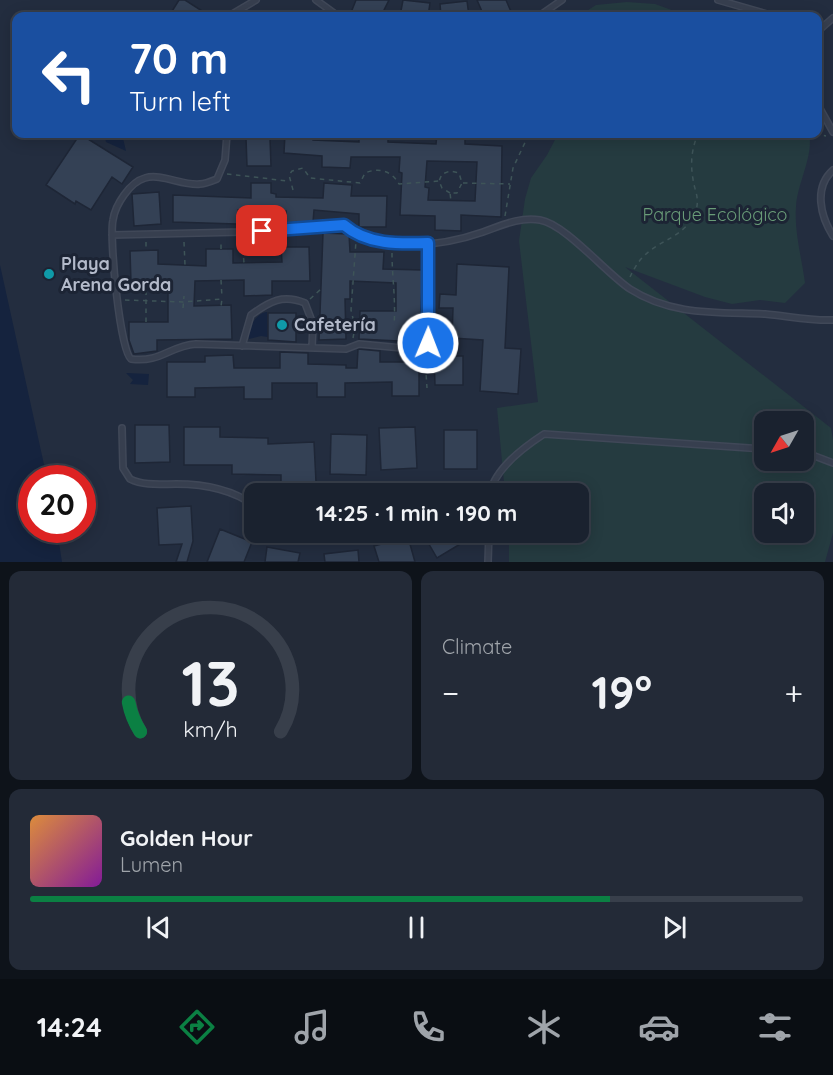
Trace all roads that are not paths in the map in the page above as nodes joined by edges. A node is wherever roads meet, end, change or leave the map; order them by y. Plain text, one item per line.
1 (256, 0) edge
2 (316, 0) edge
3 (562, 0) edge
4 (718, 0) edge
5 (236, 12) edge
6 (332, 12) edge
7 (545, 12) edge
8 (760, 12) edge
9 (822, 112) edge
10 (833, 133) edge
11 (227, 138) edge
12 (833, 170) edge
13 (112, 235) junction
14 (833, 236) edge
15 (428, 243) junction
16 (833, 320) edge
17 (242, 346) junction
18 (312, 348) junction
19 (122, 428) dead end
20 (754, 448) edge
21 (814, 456) edge
22 (833, 463) edge
23 (494, 483) edge
24 (244, 499) edge
25 (489, 543) edge
26 (488, 562) edge

1 - 5 lane
2 - 6 lane
3 - 7 lane
4 - 8 lane
9 - 10 lane
11 - 13 lane
12 - 14 lane
13 - 15 lane
13 - 17 lane
15 - 16 lane
15 - 18 lane
17 - 18 lane
17 - 18 lane
19 - 24 lane
20 - 23 lane
21 - 22 lane
25 - 26 lane

